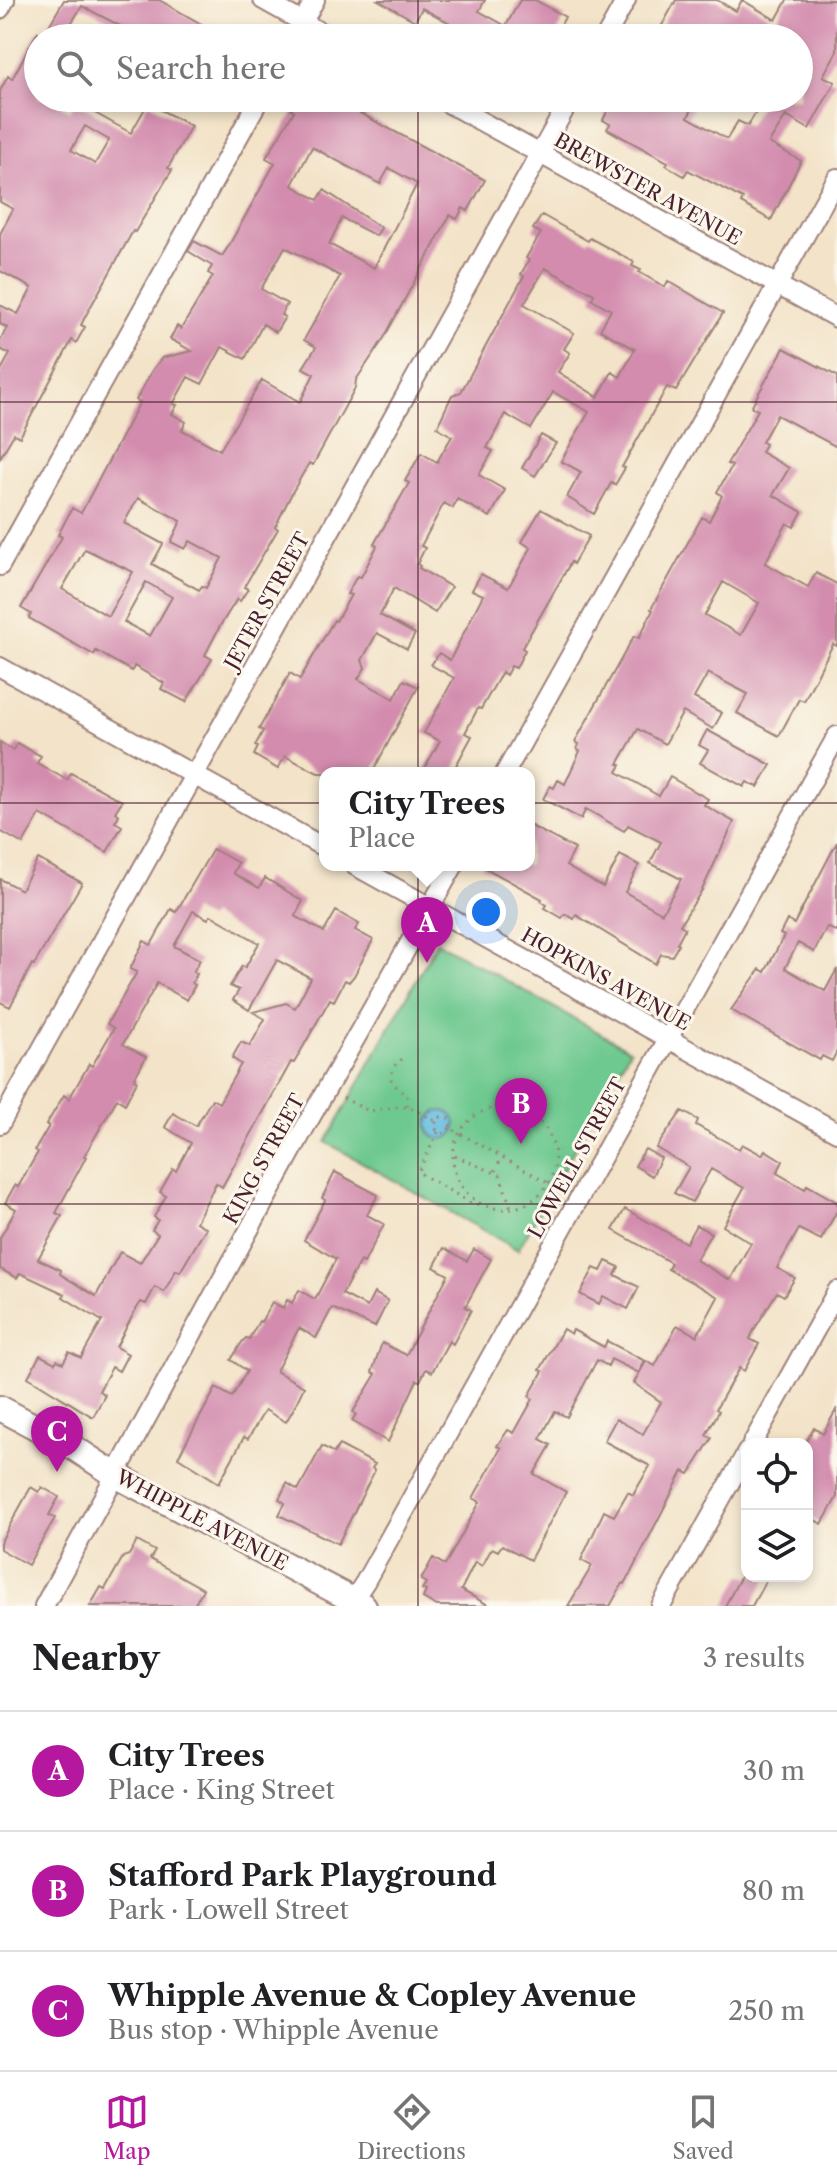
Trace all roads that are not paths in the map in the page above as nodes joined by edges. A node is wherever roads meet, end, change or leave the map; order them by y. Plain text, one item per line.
1 (5, 0) edge
2 (263, 0) edge
3 (315, 0) edge
4 (626, 0) edge
5 (0, 9) edge
6 (291, 24) edge
7 (301, 24) edge
8 (613, 24) edge
9 (252, 112) edge
10 (464, 112) edge
11 (563, 112) edge
12 (540, 155) junction
13 (837, 178) edge
14 (777, 285) junction
15 (837, 318) edge
16 (0, 566) edge
17 (0, 667) edge
18 (837, 736) edge
19 (508, 767) edge
20 (195, 775) junction
21 (319, 845) edge
22 (365, 871) edge
23 (451, 871) edge
24 (430, 908) junction
25 (669, 1038) junction
26 (0, 1124) edge
27 (837, 1132) edge
28 (837, 1291) edge
29 (0, 1408) edge
30 (755, 1438) edge
31 (741, 1463) edge
32 (117, 1476) junction
33 (358, 1603) edge
34 (44, 1606) edge
35 (661, 1606) edge

1 - 5 street
2 - 6 street
3 - 7 street
4 - 8 street
9 - 16 street
10 - 12 street, BREWSTER AVENUE
11 - 12 street, JETER STREET
12 - 14 street, BREWSTER AVENUE
12 - 20 street, JETER STREET
13 - 14 street
14 - 15 street, BREWSTER AVENUE
14 - 19 street
17 - 20 street
18 - 25 street, LOWELL STREET
20 - 21 street
20 - 26 street, JETER STREET
22 - 24 street, HOPKINS AVENUE
23 - 24 street, KING STREET
24 - 25 street, HOPKINS AVENUE
24 - 32 street, KING STREET
25 - 27 street, HOPKINS AVENUE
25 - 33 street, LOWELL STREET
28 - 30 street
29 - 32 main road, WHIPPLE AVENUE
31 - 35 street
32 - 33 main road, WHIPPLE AVENUE
32 - 34 street, KING STREET

